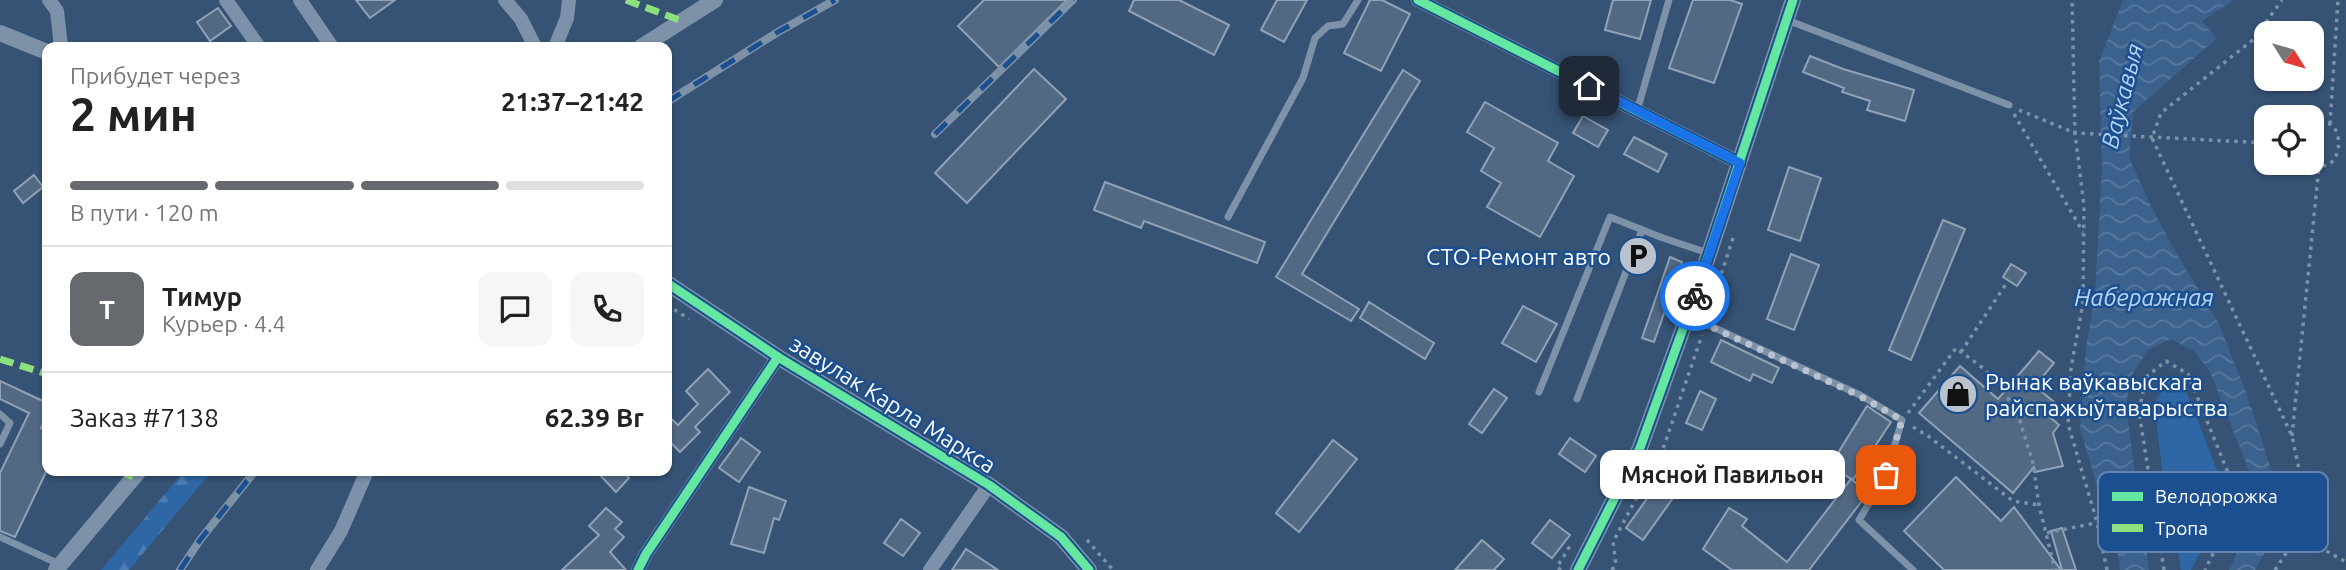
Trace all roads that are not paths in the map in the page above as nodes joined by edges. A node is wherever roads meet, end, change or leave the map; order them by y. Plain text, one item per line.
1 (49, 0) edge
2 (226, 0) edge
3 (300, 0) edge
4 (505, 0) edge
5 (569, 0) edge
6 (715, 0) edge
7 (1358, 0) edge
8 (1418, 0) edge
9 (1669, 0) edge
10 (1793, 0) edge
11 (1787, 20) junction
12 (0, 33) edge
13 (60, 42) edge
14 (255, 42) edge
15 (328, 42) edge
16 (533, 42) edge
17 (557, 42) edge
18 (649, 42) edge
19 (42, 50) edge
20 (2009, 105) road end
21 (1637, 111) junction
22 (1740, 163) junction
23 (1228, 217) dead end
24 (1642, 230) junction
25 (1709, 253) junction
26 (672, 286) edge
27 (1688, 316) junction
28 (778, 357) junction
29 (1539, 392) dead end
30 (1577, 399) dead end
31 (0, 414) edge
32 (0, 444) edge
33 (135, 476) edge
34 (365, 476) edge
35 (989, 485) junction
36 (0, 537) edge
37 (58, 567) edge
38 (1585, 568) edge
39 (317, 570) edge
40 (638, 570) edge
41 (930, 570) edge
42 (1089, 570) edge
43 (1913, 570) edge

1 - 13 street
2 - 14 street
3 - 15 street
4 - 16 street
5 - 17 street
6 - 18 street
7 - 23 lane
8 - 21 street
9 - 21 lane
10 - 11 street
11 - 20 lane
11 - 22 street
12 - 19 street
21 - 22 street
22 - 25 street
24 - 25 lane
24 - 29 lane
24 - 30 lane
25 - 27 street
26 - 28 street, завулак Карла Маркса
27 - 38 street
27 - 43 lane
28 - 35 street, завулак Карла Маркса
28 - 40 street
31 - 32 lane
33 - 37 street
34 - 39 street
35 - 41 street
35 - 42 street, завулак Карла Маркса
36 - 37 lane

